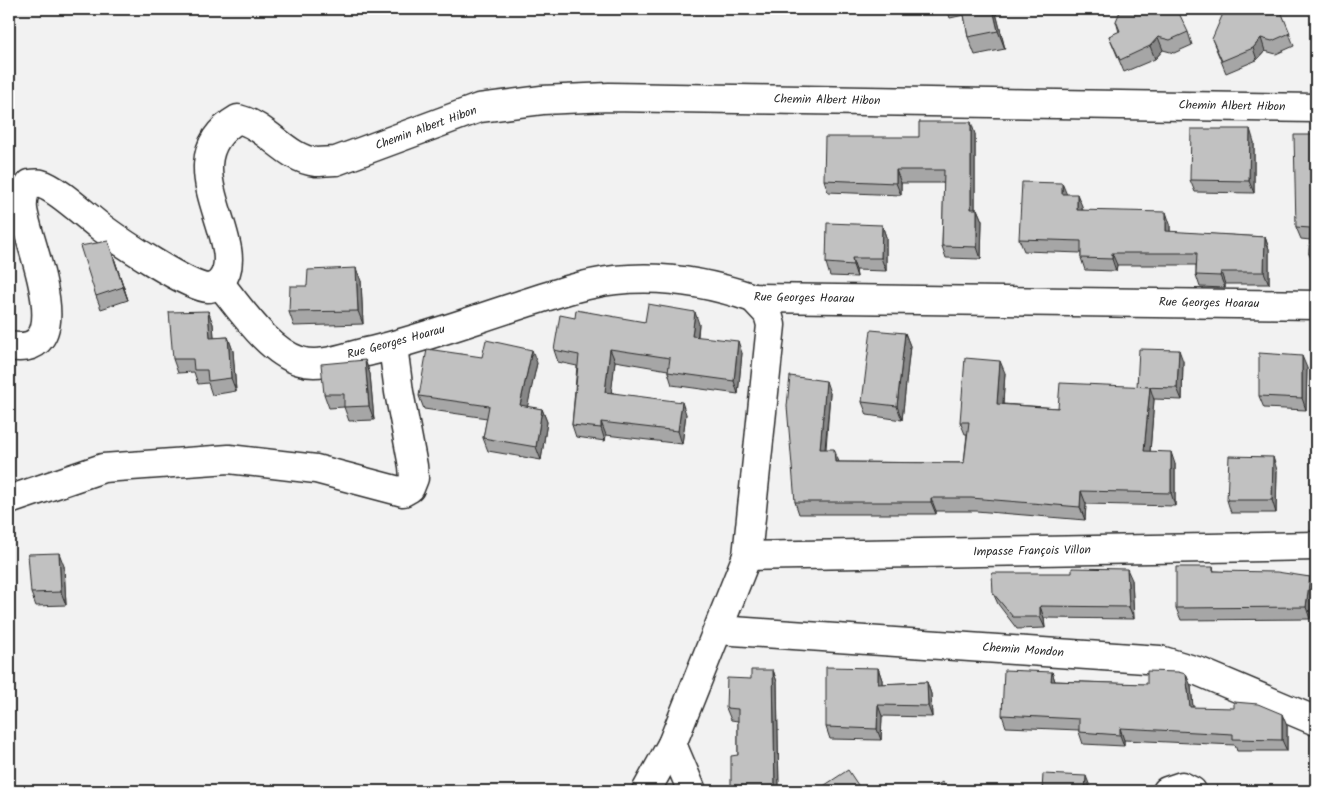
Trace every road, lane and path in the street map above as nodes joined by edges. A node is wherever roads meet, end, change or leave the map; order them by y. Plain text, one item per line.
1 (1316, 108) edge
2 (220, 284) junction
3 (753, 298) junction
4 (1316, 305) edge
5 (9, 346) edge
6 (393, 346) junction
7 (9, 500) edge
8 (1316, 546) edge
9 (747, 556) junction
10 (718, 630) junction
11 (1316, 721) edge
12 (672, 744) junction
13 (646, 791) edge
14 (692, 791) edge
15 (1167, 791) edge
16 (1192, 791) edge

1 - 2 street, Chemin Albert Hibon
2 - 5 street
2 - 6 street, Rue Georges Hoarau
3 - 4 street, Rue Georges Hoarau
3 - 6 street, Rue Georges Hoarau
3 - 9 street
6 - 7 street
8 - 9 street, Impasse François Villon
9 - 10 street
10 - 11 street, Chemin Mondon
10 - 12 street
12 - 13 street
12 - 14 street
15 - 16 street

